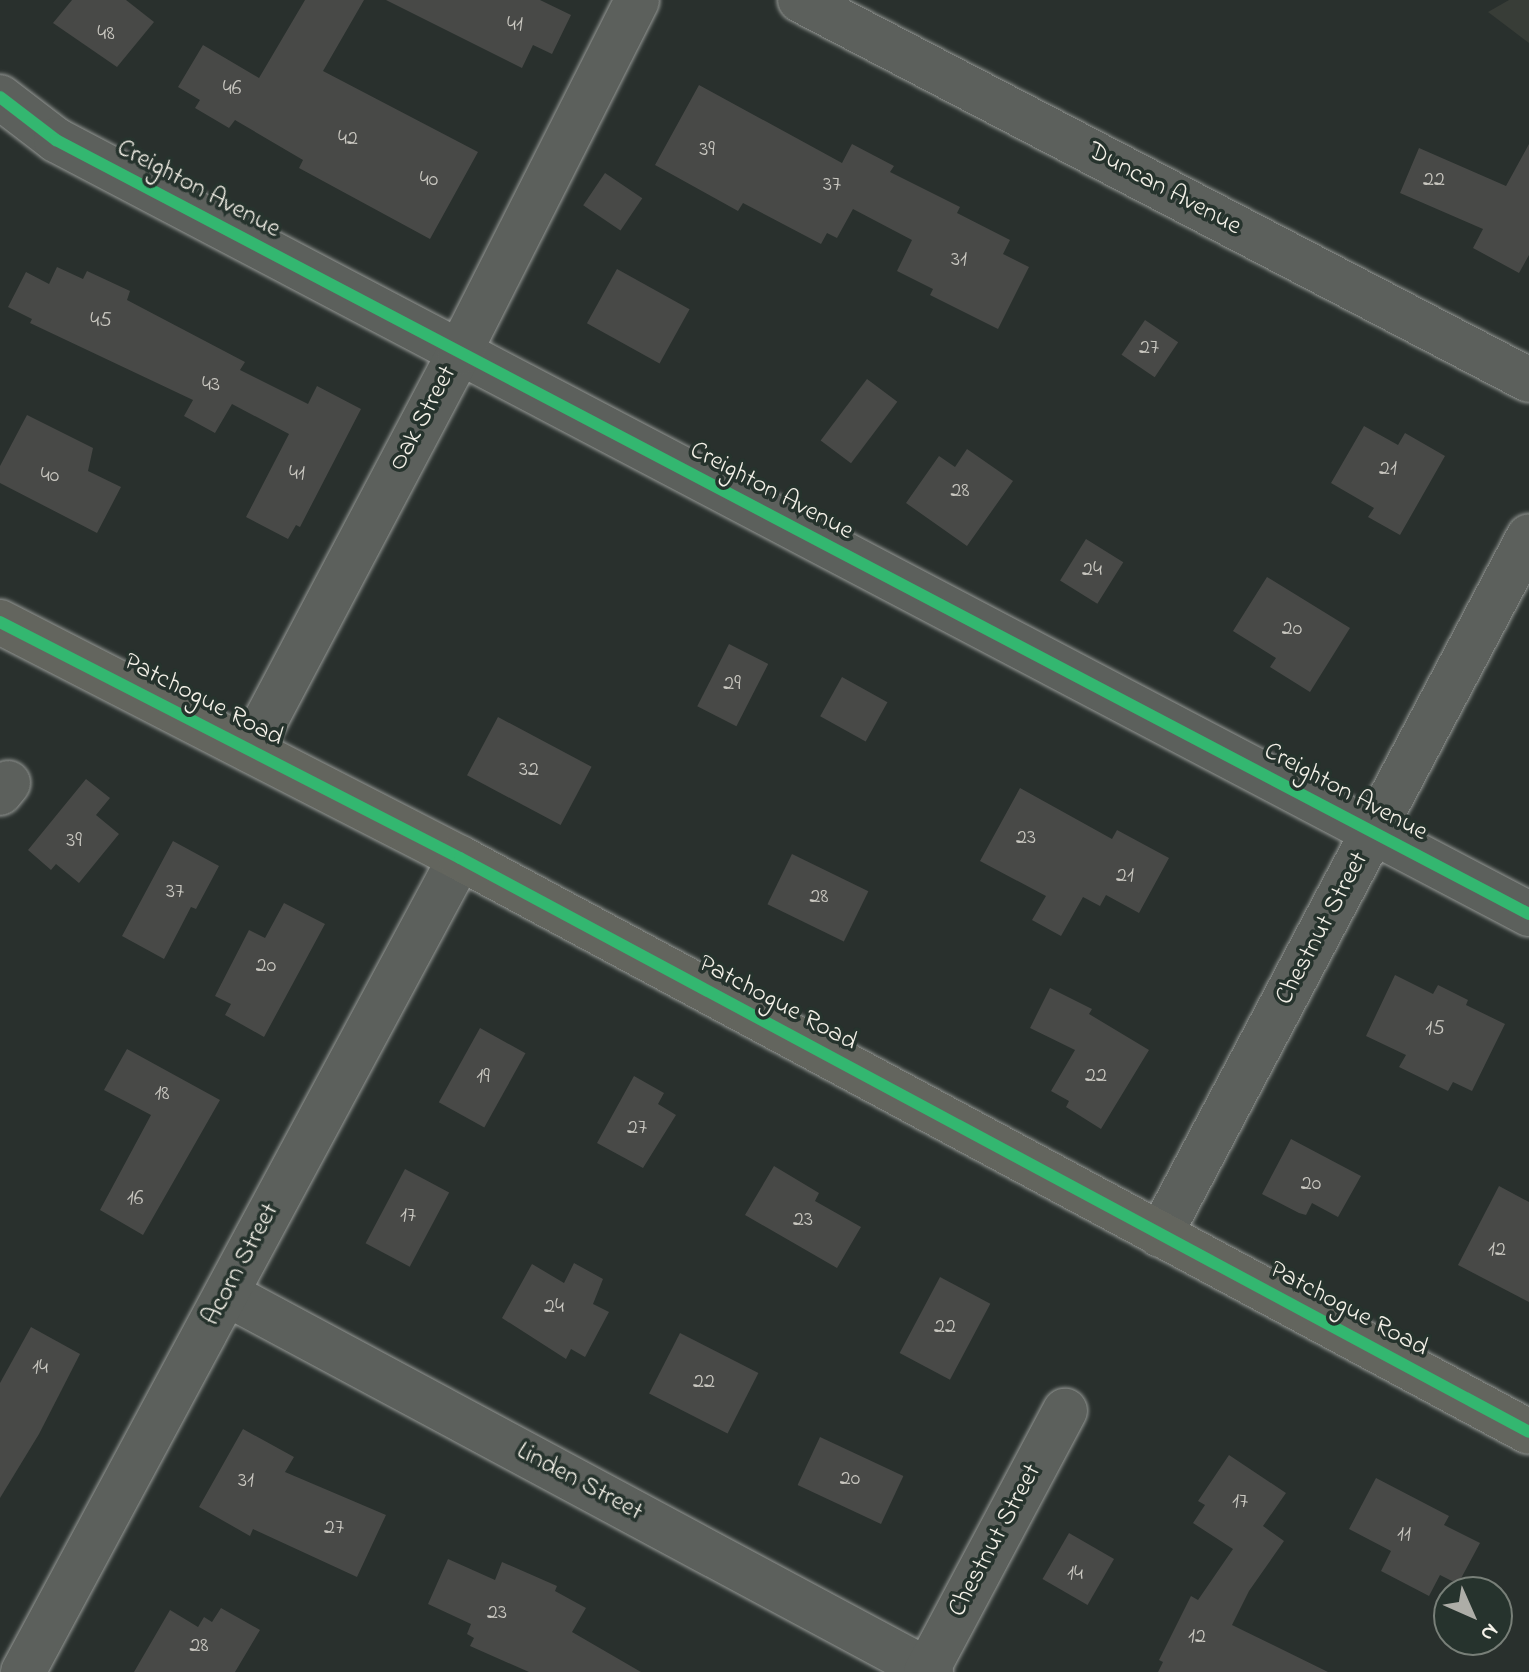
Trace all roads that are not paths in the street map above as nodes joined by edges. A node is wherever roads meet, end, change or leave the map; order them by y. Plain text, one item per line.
1 (637, 0) edge
2 (800, 0) edge
3 (0, 97) edge
4 (459, 353) junction
5 (1529, 380) edge
6 (1529, 536) edge
7 (0, 622) edge
8 (250, 750) junction
9 (1374, 834) junction
10 (460, 858) junction
11 (1529, 914) edge
12 (1160, 1235) junction
13 (227, 1294) junction
14 (1065, 1411) dead end
15 (1529, 1432) edge
16 (928, 1671) edge
17 (23, 1672) edge

1 - 4 street, Oak Street
2 - 5 street, Duncan Avenue
3 - 4 street, Creighton Avenue
4 - 8 street, Oak Street
4 - 9 street, Creighton Avenue
6 - 9 street, Chestnut Street
7 - 8 main road, Patchogue Road
8 - 10 main road, Patchogue Road
9 - 11 street, Creighton Avenue
9 - 12 street, Chestnut Street
10 - 12 main road, Patchogue Road
10 - 13 street, Acorn Street
12 - 15 main road, Patchogue Road
13 - 16 street, Linden Street
13 - 17 street, Acorn Street
14 - 16 street, Chestnut Street

